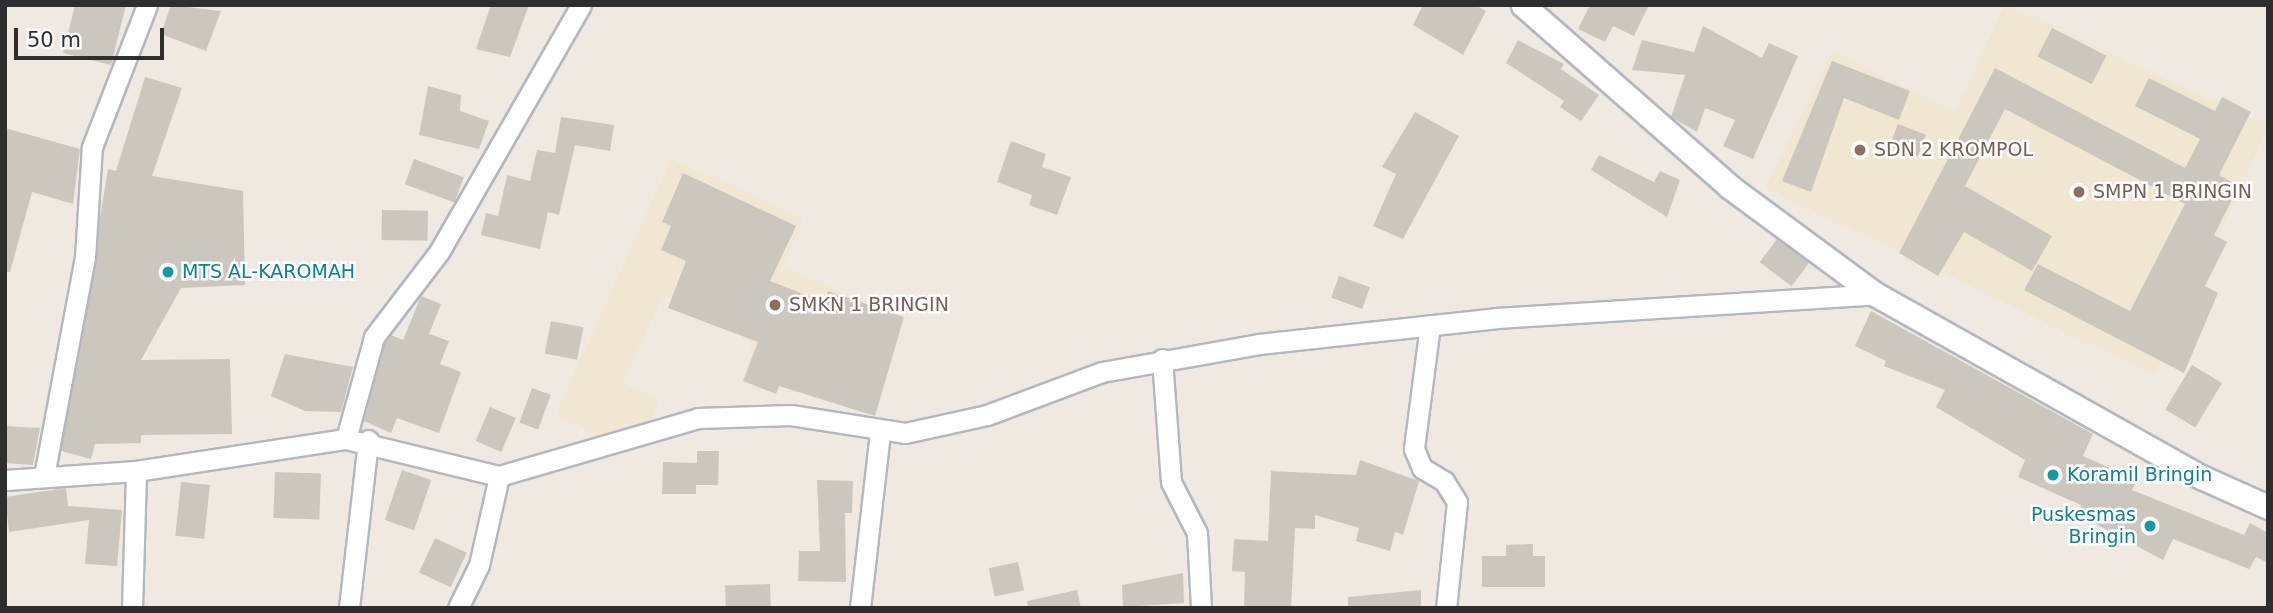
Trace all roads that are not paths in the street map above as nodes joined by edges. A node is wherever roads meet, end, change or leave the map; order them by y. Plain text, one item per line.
1 (147, 5) edge
2 (581, 5) edge
3 (1523, 5) edge
4 (1875, 294) junction
5 (1430, 325) junction
6 (1162, 359) junction
7 (880, 432) junction
8 (346, 439) junction
9 (368, 440) junction
10 (136, 471) junction
11 (44, 476) junction
12 (499, 476) junction
13 (5, 480) edge
14 (2268, 507) edge
15 (132, 608) edge
16 (349, 608) edge
17 (458, 608) edge
18 (860, 608) edge
19 (1201, 608) edge
20 (1446, 608) edge

1 - 11 street
2 - 8 street
3 - 4 street
4 - 5 street
4 - 14 street
5 - 6 street
5 - 20 street
6 - 7 street
6 - 19 street
7 - 12 street
7 - 18 street
8 - 9 street
8 - 10 street
9 - 12 street
9 - 16 street
10 - 11 street
10 - 15 street
11 - 13 street
12 - 17 street

